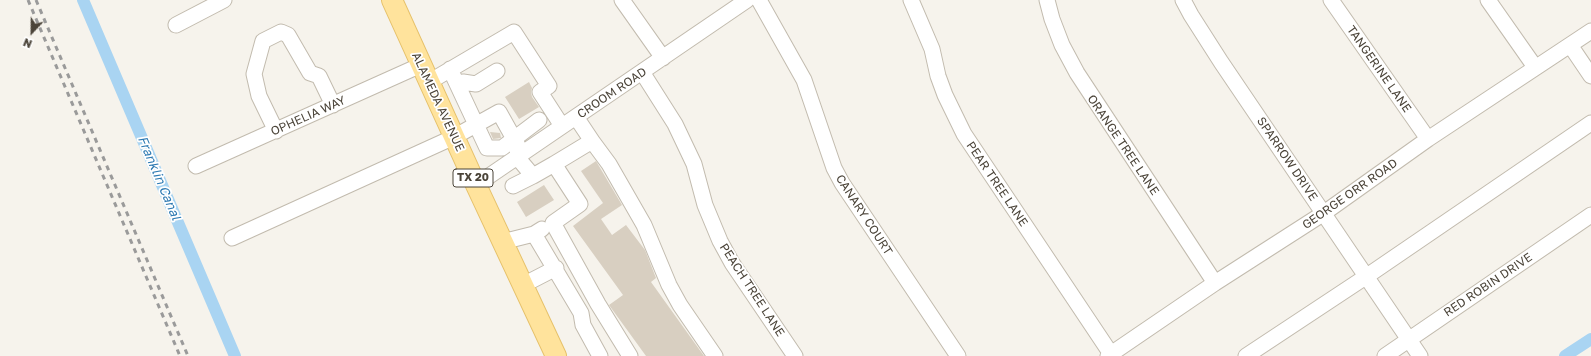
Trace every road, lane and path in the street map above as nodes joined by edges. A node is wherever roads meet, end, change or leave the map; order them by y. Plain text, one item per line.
1 (224, 0) edge
2 (392, 0) edge
3 (622, 0) edge
4 (747, 0) edge
5 (759, 0) edge
6 (911, 0) edge
7 (1047, 0) edge
8 (1183, 0) edge
9 (1331, 0) edge
10 (1488, 0) edge
11 (176, 25) dead end
12 (1591, 31) edge
13 (1570, 45) junction
14 (663, 58) junction
15 (1535, 67) junction
16 (450, 69) junction
17 (497, 71) dead end
18 (642, 72) junction
19 (425, 73) junction
20 (1591, 76) edge
21 (458, 85) junction
22 (332, 105) junction
23 (576, 117) junction
24 (538, 120) dead end
25 (1591, 123) edge
26 (476, 124) junction
27 (562, 126) junction
28 (276, 131) junction
29 (454, 137) junction
30 (514, 139) junction
31 (1428, 139) junction
32 (592, 141) junction
33 (517, 157) junction
34 (554, 164) junction
35 (196, 166) dead end
36 (533, 176) junction
37 (476, 185) junction
38 (513, 186) dead end
39 (1324, 213) junction
40 (1591, 215) edge
41 (553, 223) junction
42 (534, 234) junction
43 (232, 238) dead end
44 (502, 242) junction
45 (556, 268) junction
46 (1367, 276) junction
47 (1215, 283) junction
48 (523, 285) junction
49 (598, 304) junction
50 (581, 313) junction
51 (1409, 340) junction
52 (1110, 355) edge
53 (556, 356) edge
54 (600, 356) edge
55 (630, 356) edge
56 (715, 356) edge
57 (795, 356) edge
58 (958, 356) edge
59 (1246, 356) edge
60 (1385, 356) edge
61 (1420, 356) edge

1 - 11 street
2 - 19 main road, ALAMEDA AVENUE / TX 20
3 - 14 street
4 - 14 street, CROOM ROAD
5 - 58 street, CANARY COURT
6 - 52 street, PEAR TREE LANE
7 - 47 street, ORANGE TREE LANE
8 - 39 street, SPARROW DRIVE
9 - 31 street, TANGERINE LANE
10 - 15 street
12 - 13 street, GEORGE ORR ROAD
13 - 15 street, GEORGE ORR ROAD
13 - 20 street
14 - 18 street, CROOM ROAD
15 - 31 street, GEORGE ORR ROAD
16 - 19 street, OPHELIA WAY
16 - 21 street
16 - 27 street, OPHELIA WAY
17 - 21 street
18 - 23 street, CROOM ROAD
18 - 57 street, PEACH TREE LANE
19 - 22 street, OPHELIA WAY
19 - 29 main road, ALAMEDA AVENUE / TX 20
21 - 26 street
22 - 28 street, OPHELIA WAY
22 - 28 street
23 - 27 street, CROOM ROAD
23 - 32 street
24 - 30 street
25 - 46 street
26 - 29 street
26 - 30 street
26 - 30 street
27 - 33 street, CROOM ROAD
28 - 35 street, OPHELIA WAY
29 - 37 main road, ALAMEDA AVENUE / TX 20
29 - 43 street
30 - 33 street
31 - 39 street, GEORGE ORR ROAD
32 - 34 street
32 - 56 street
33 - 36 street
33 - 37 street, CROOM ROAD
34 - 36 street
34 - 41 street
36 - 38 street
37 - 44 main road, ALAMEDA AVENUE / TX 20
39 - 46 street, SPARROW DRIVE
39 - 47 street, GEORGE ORR ROAD
40 - 51 street, RED ROBIN DRIVE
41 - 42 street
41 - 49 street
42 - 44 street
42 - 45 street
44 - 48 main road, ALAMEDA AVENUE / TX 20
45 - 48 street
45 - 50 street
46 - 51 street, SPARROW DRIVE
46 - 59 street
47 - 52 street, GEORGE ORR ROAD
48 - 53 main road, ALAMEDA AVENUE / TX 20
49 - 50 street
49 - 55 street
50 - 54 street
51 - 60 street, RED ROBIN DRIVE
51 - 61 street, SPARROW DRIVE

